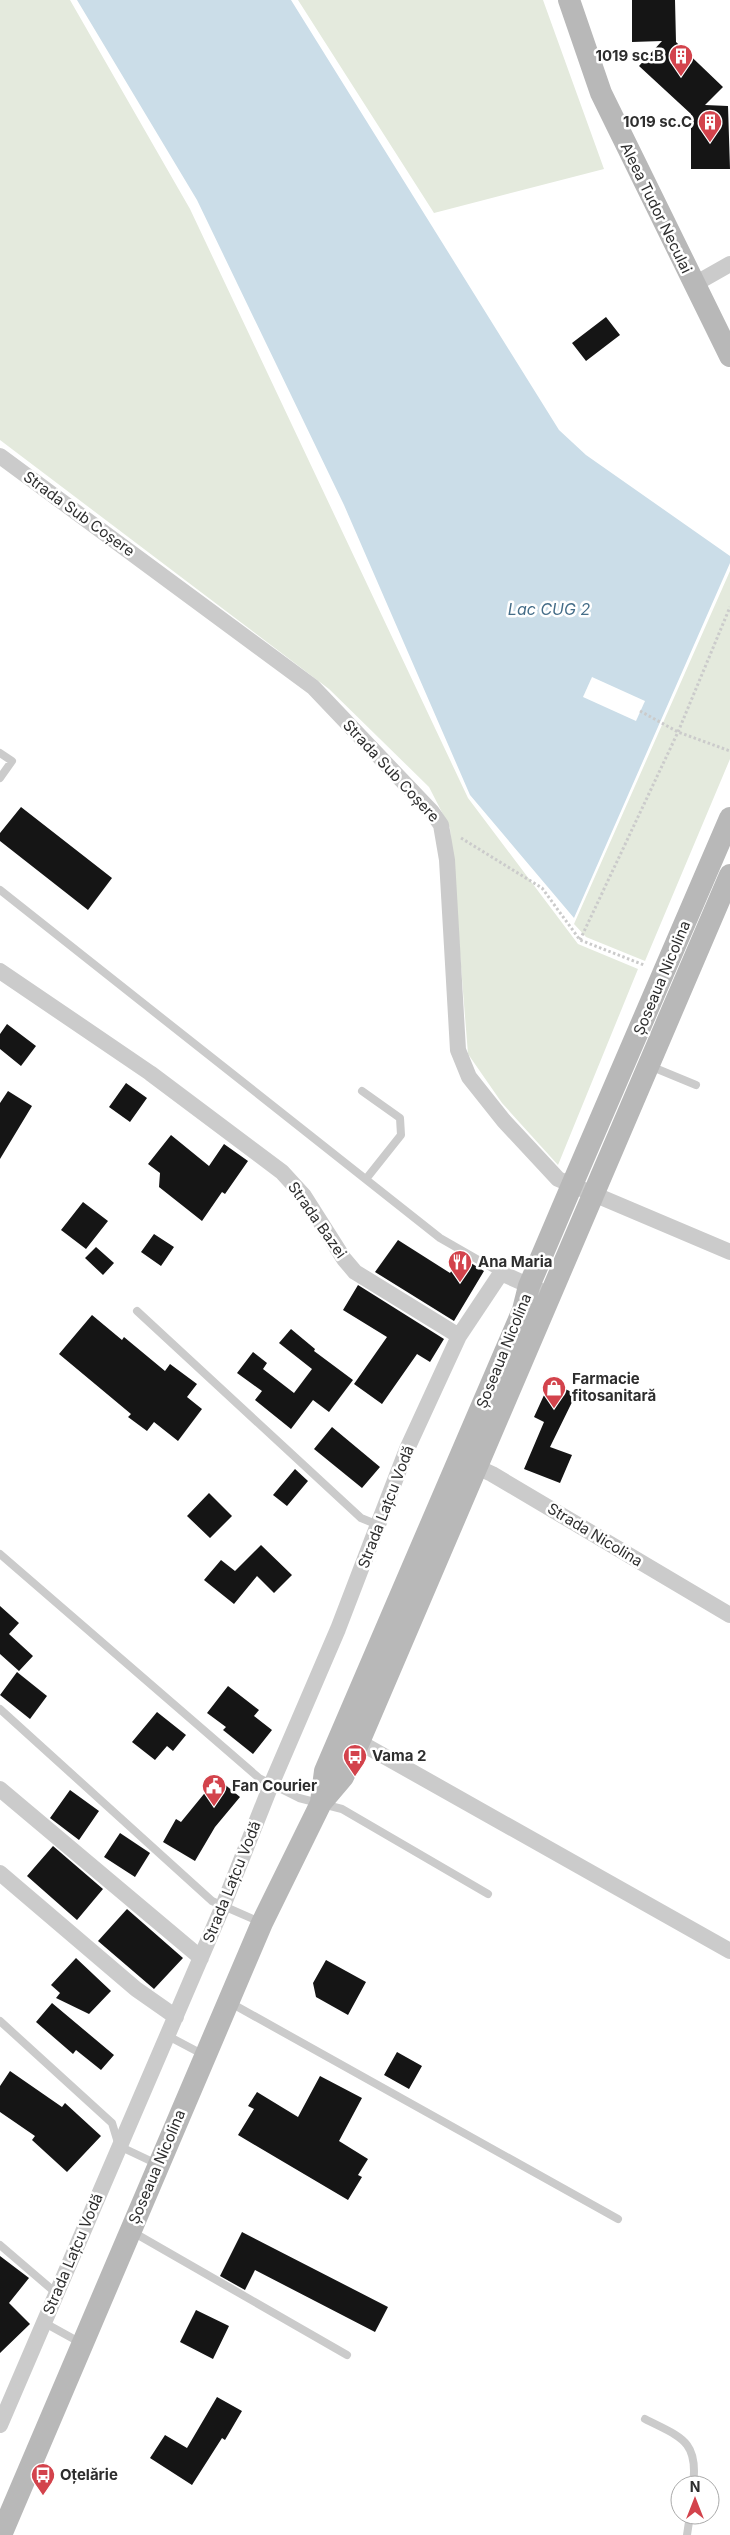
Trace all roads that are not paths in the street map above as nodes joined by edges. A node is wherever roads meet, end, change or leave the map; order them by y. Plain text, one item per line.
1 (569, 0) edge
2 (730, 264) edge
3 (693, 285) junction
4 (730, 356) edge
5 (0, 456) edge
6 (0, 753) edge
7 (0, 778) edge
8 (730, 818) edge
9 (720, 881) edge
10 (0, 890) edge
11 (0, 971) edge
12 (639, 1061) junction
13 (696, 1085) dead end
14 (362, 1091) dead end
15 (366, 1179) junction
16 (572, 1185) junction
17 (595, 1194) junction
18 (730, 1252) edge
19 (501, 1273) junction
20 (529, 1286) junction
21 (551, 1295) junction
22 (137, 1311) dead end
23 (459, 1336) junction
24 (469, 1463) junction
25 (379, 1526) junction
26 (0, 1554) edge
27 (730, 1615) edge
28 (0, 1709) edge
29 (359, 1742) junction
30 (271, 1785) junction
31 (0, 1789) edge
32 (321, 1803) junction
33 (0, 1873) edge
34 (488, 1894) dead end
35 (223, 1906) junction
36 (262, 1923) junction
37 (730, 1951) edge
38 (201, 1958) junction
39 (228, 2001) junction
40 (176, 2017) junction
41 (0, 2021) edge
42 (168, 2036) junction
43 (205, 2055) junction
44 (119, 2146) junction
45 (158, 2164) junction
46 (618, 2219) dead end
47 (130, 2230) junction
48 (0, 2245) edge
49 (56, 2293) junction
50 (43, 2322) junction
51 (82, 2344) junction
52 (347, 2355) dead end
53 (645, 2419) dead end
54 (0, 2425) edge
55 (695, 2475) edge
56 (1, 2535) edge

1 - 3 main road, Aleea Tudor Neculai
2 - 3 street
3 - 4 main road, Aleea Tudor Neculai
5 - 16 street, Strada Sub Coșere
6 - 7 lane
8 - 9 main road, Șoseaua Nicolina
9 - 12 main road, Șoseaua Nicolina
10 - 15 lane
11 - 23 street, Strada Bazei
12 - 13 lane
12 - 16 main road, Șoseaua Nicolina
12 - 17 main road, Șoseaua Nicolina
14 - 15 lane
15 - 19 lane
16 - 17 street, Strada Sub Coșere
16 - 20 main road, Șoseaua Nicolina
17 - 18 street, Strada Sub Coșere
17 - 21 main road, Șoseaua Nicolina
19 - 20 street
19 - 23 street
20 - 21 street
20 - 24 main road, Șoseaua Nicolina
21 - 24 main road, Șoseaua Nicolina
22 - 25 lane
23 - 25 street, Strada Lațcu Vodă
24 - 27 street, Strada Nicolina
24 - 29 main road, Șoseaua Nicolina
24 - 32 main road, Șoseaua Nicolina
25 - 30 street, Strada Lațcu Vodă
26 - 30 lane
28 - 35 lane
29 - 32 main road, Șoseaua Nicolina
29 - 37 street
30 - 32 lane
30 - 35 street, Strada Lațcu Vodă
31 - 38 street
32 - 34 lane
32 - 36 main road, Șoseaua Nicolina
33 - 40 street
35 - 36 lane
35 - 38 street, Strada Lațcu Vodă
36 - 39 main road, Șoseaua Nicolina
38 - 40 street, Strada Lațcu Vodă
39 - 43 main road, Șoseaua Nicolina
39 - 46 lane
40 - 42 street, Strada Lațcu Vodă
41 - 44 lane
42 - 43 lane
42 - 44 street, Strada Lațcu Vodă
43 - 45 main road, Șoseaua Nicolina
44 - 45 lane
44 - 49 street, Strada Lațcu Vodă
45 - 47 main road, Șoseaua Nicolina
47 - 51 main road, Șoseaua Nicolina
47 - 52 lane
48 - 49 lane
49 - 50 street, Strada Lațcu Vodă
50 - 51 lane
50 - 54 street, Strada Lațcu Vodă
51 - 56 main road, Șoseaua Nicolina
53 - 55 lane

